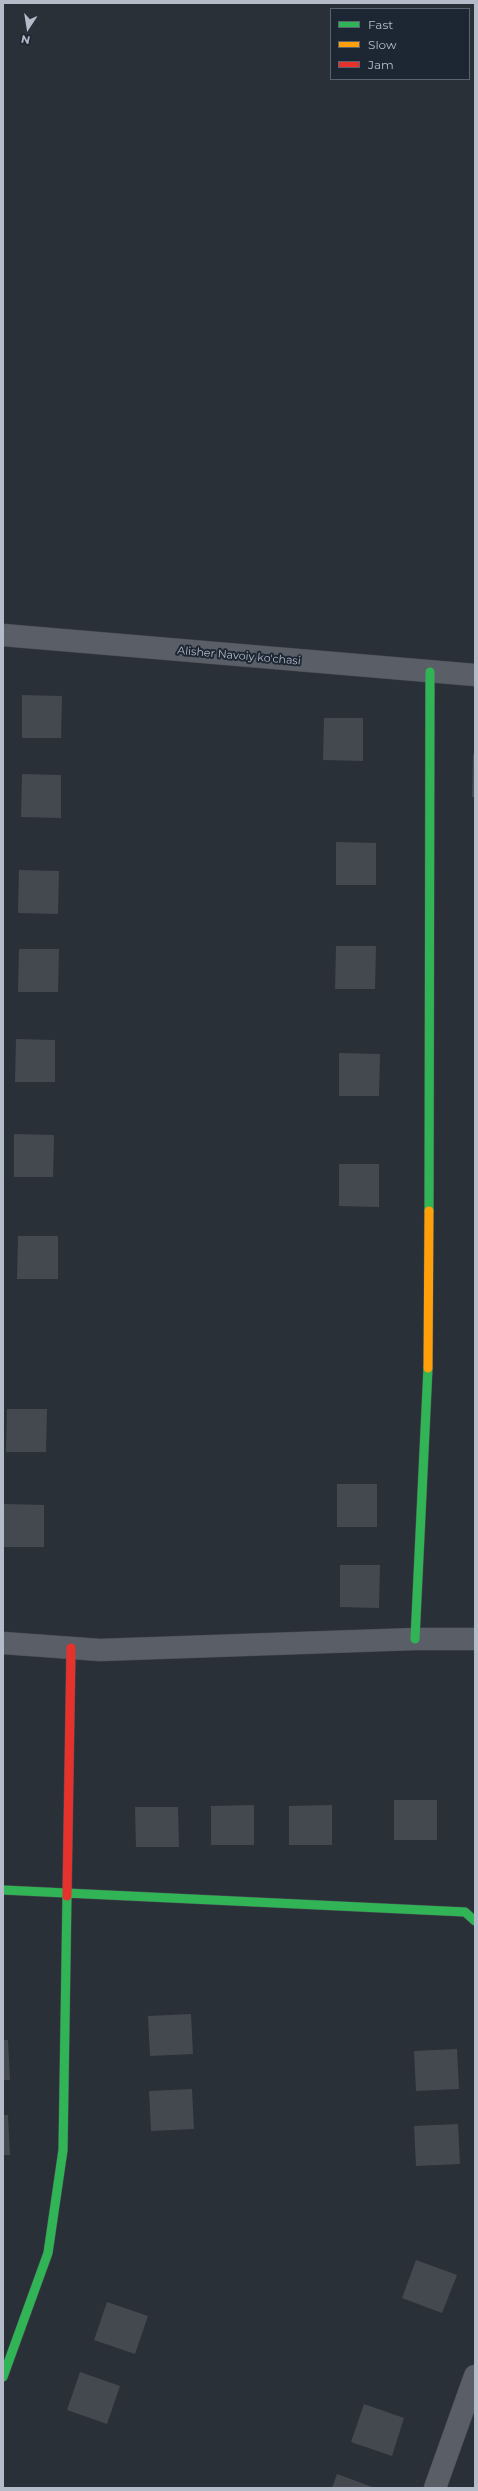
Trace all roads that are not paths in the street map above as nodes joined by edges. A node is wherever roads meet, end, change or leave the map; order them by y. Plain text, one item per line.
1 (3, 635) edge
2 (430, 672) junction
3 (475, 675) edge
4 (415, 1639) junction
5 (475, 1639) edge
6 (3, 1643) edge
7 (71, 1648) junction
8 (3, 1890) edge
9 (67, 1893) junction
10 (475, 1921) edge
11 (475, 2376) edge
12 (3, 2377) edge
13 (435, 2488) edge

1 - 2 street, Alisher Navoiy ko'chasi
2 - 3 street, Alisher Navoiy ko'chasi
2 - 4 street
4 - 5 street
4 - 7 street
6 - 7 street
7 - 9 street
8 - 9 street
9 - 10 street
9 - 12 street
11 - 13 street

